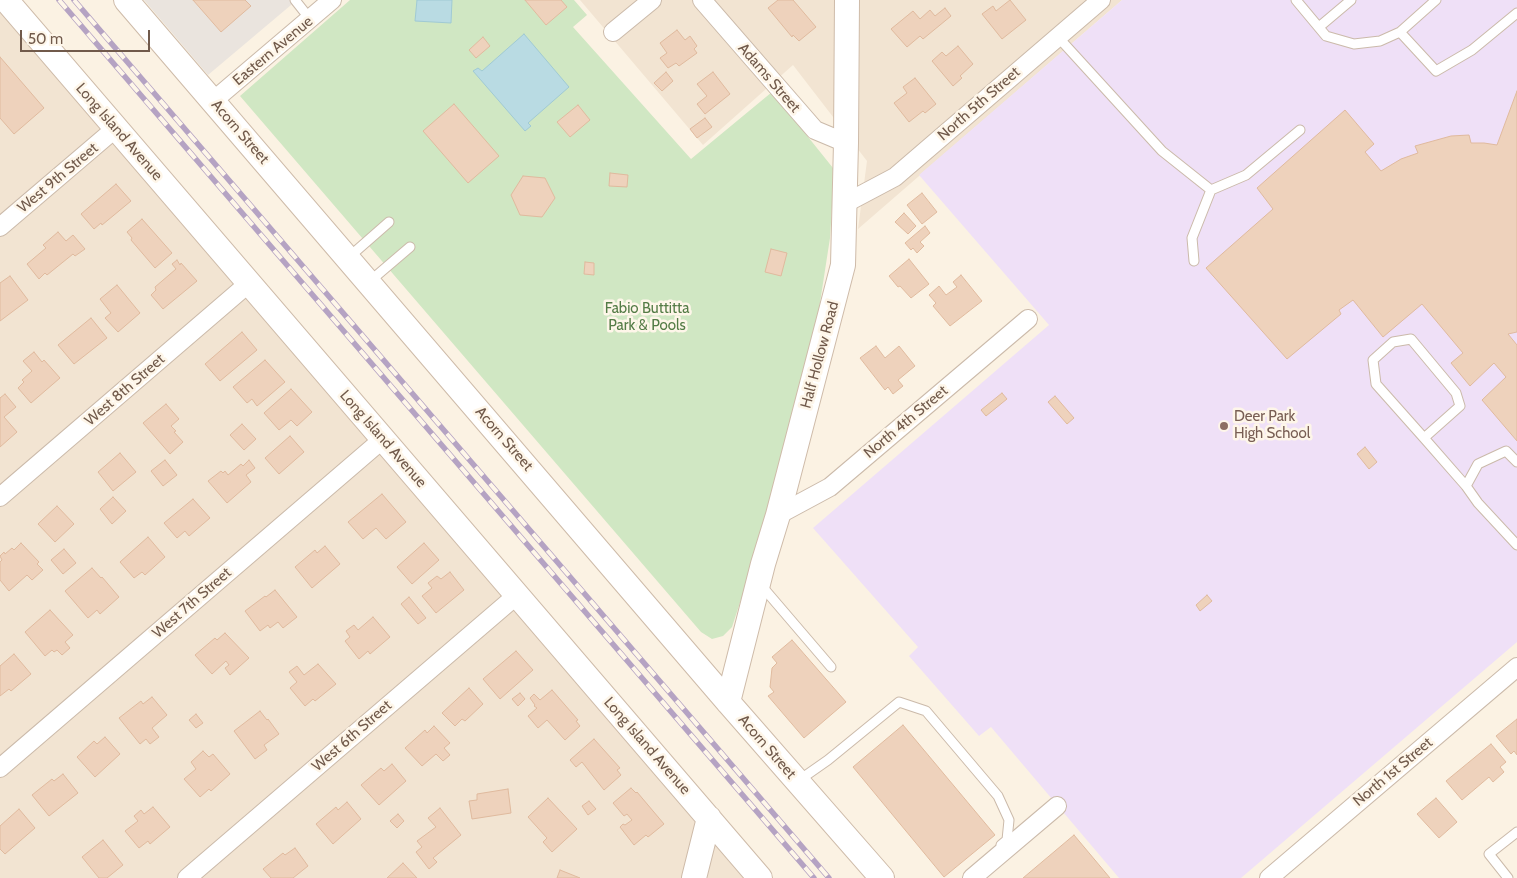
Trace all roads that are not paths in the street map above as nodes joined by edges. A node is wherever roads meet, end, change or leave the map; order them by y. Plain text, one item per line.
1 (6, 0) edge
2 (126, 0) edge
3 (296, 0) edge
4 (332, 0) edge
5 (652, 0) edge
6 (702, 0) edge
7 (847, 0) edge
8 (1101, 0) edge
9 (1296, 0) edge
10 (1352, 0) edge
11 (1436, 0) edge
12 (1517, 13) edge
13 (310, 19) junction
14 (1319, 27) junction
15 (613, 32) dead end
16 (1400, 32) junction
17 (1058, 37) junction
18 (213, 101) junction
19 (116, 128) junction
20 (1300, 130) dead end
21 (846, 143) junction
22 (1211, 190) junction
23 (848, 202) junction
24 (390, 222) dead end
25 (0, 227) edge
26 (410, 247) dead end
27 (348, 258) junction
28 (1194, 261) dead end
29 (368, 282) junction
30 (249, 283) junction
31 (1028, 319) dead end
32 (1424, 438) junction
33 (383, 439) junction
34 (1517, 462) edge
35 (1466, 486) junction
36 (0, 497) edge
37 (778, 515) junction
38 (1517, 546) edge
39 (759, 582) junction
40 (517, 595) junction
41 (831, 667) dead end
42 (1517, 667) edge
43 (728, 702) junction
44 (0, 768) edge
45 (798, 781) junction
46 (1057, 806) dead end
47 (708, 818) junction
48 (1517, 832) edge
49 (187, 878) edge
50 (694, 878) edge
51 (760, 878) edge
52 (882, 878) edge
53 (961, 878) edge
54 (972, 878) edge
55 (1269, 878) edge
56 (1508, 878) edge

1 - 19 street, Long Island Avenue
2 - 18 street, Acorn Street
3 - 13 lane
4 - 13 street, Eastern Avenue
5 - 15 street
6 - 21 street, Adams Street
7 - 21 street, Half Hollow Road
8 - 17 street, North 5th Street
9 - 14 lane
10 - 14 lane
11 - 16 lane
12 - 16 lane
13 - 18 street, Eastern Avenue
14 - 16 lane
17 - 22 lane
17 - 23 street, North 5th Street
18 - 27 street, Acorn Street
19 - 25 street, West 9th Street
19 - 30 street, Long Island Avenue
20 - 22 lane
21 - 23 street, Half Hollow Road
22 - 28 lane
23 - 37 street, Half Hollow Road
24 - 27 lane
26 - 29 lane
27 - 29 street, Acorn Street
29 - 43 street, Acorn Street
30 - 33 street, Long Island Avenue
30 - 36 street, West 8th Street
31 - 37 street, North 4th Street
32 - 32 lane
32 - 35 lane
33 - 40 street, Long Island Avenue
33 - 44 street, West 7th Street
34 - 35 lane
35 - 38 lane
37 - 39 street, Half Hollow Road
39 - 41 lane
39 - 43 street, Half Hollow Road
40 - 47 street, Long Island Avenue
40 - 49 street, West 6th Street
42 - 55 street, North 1st Street
43 - 45 street, Acorn Street
45 - 52 street, Acorn Street
45 - 53 lane
46 - 54 street
47 - 50 street
47 - 51 street, Long Island Avenue
48 - 56 lane

